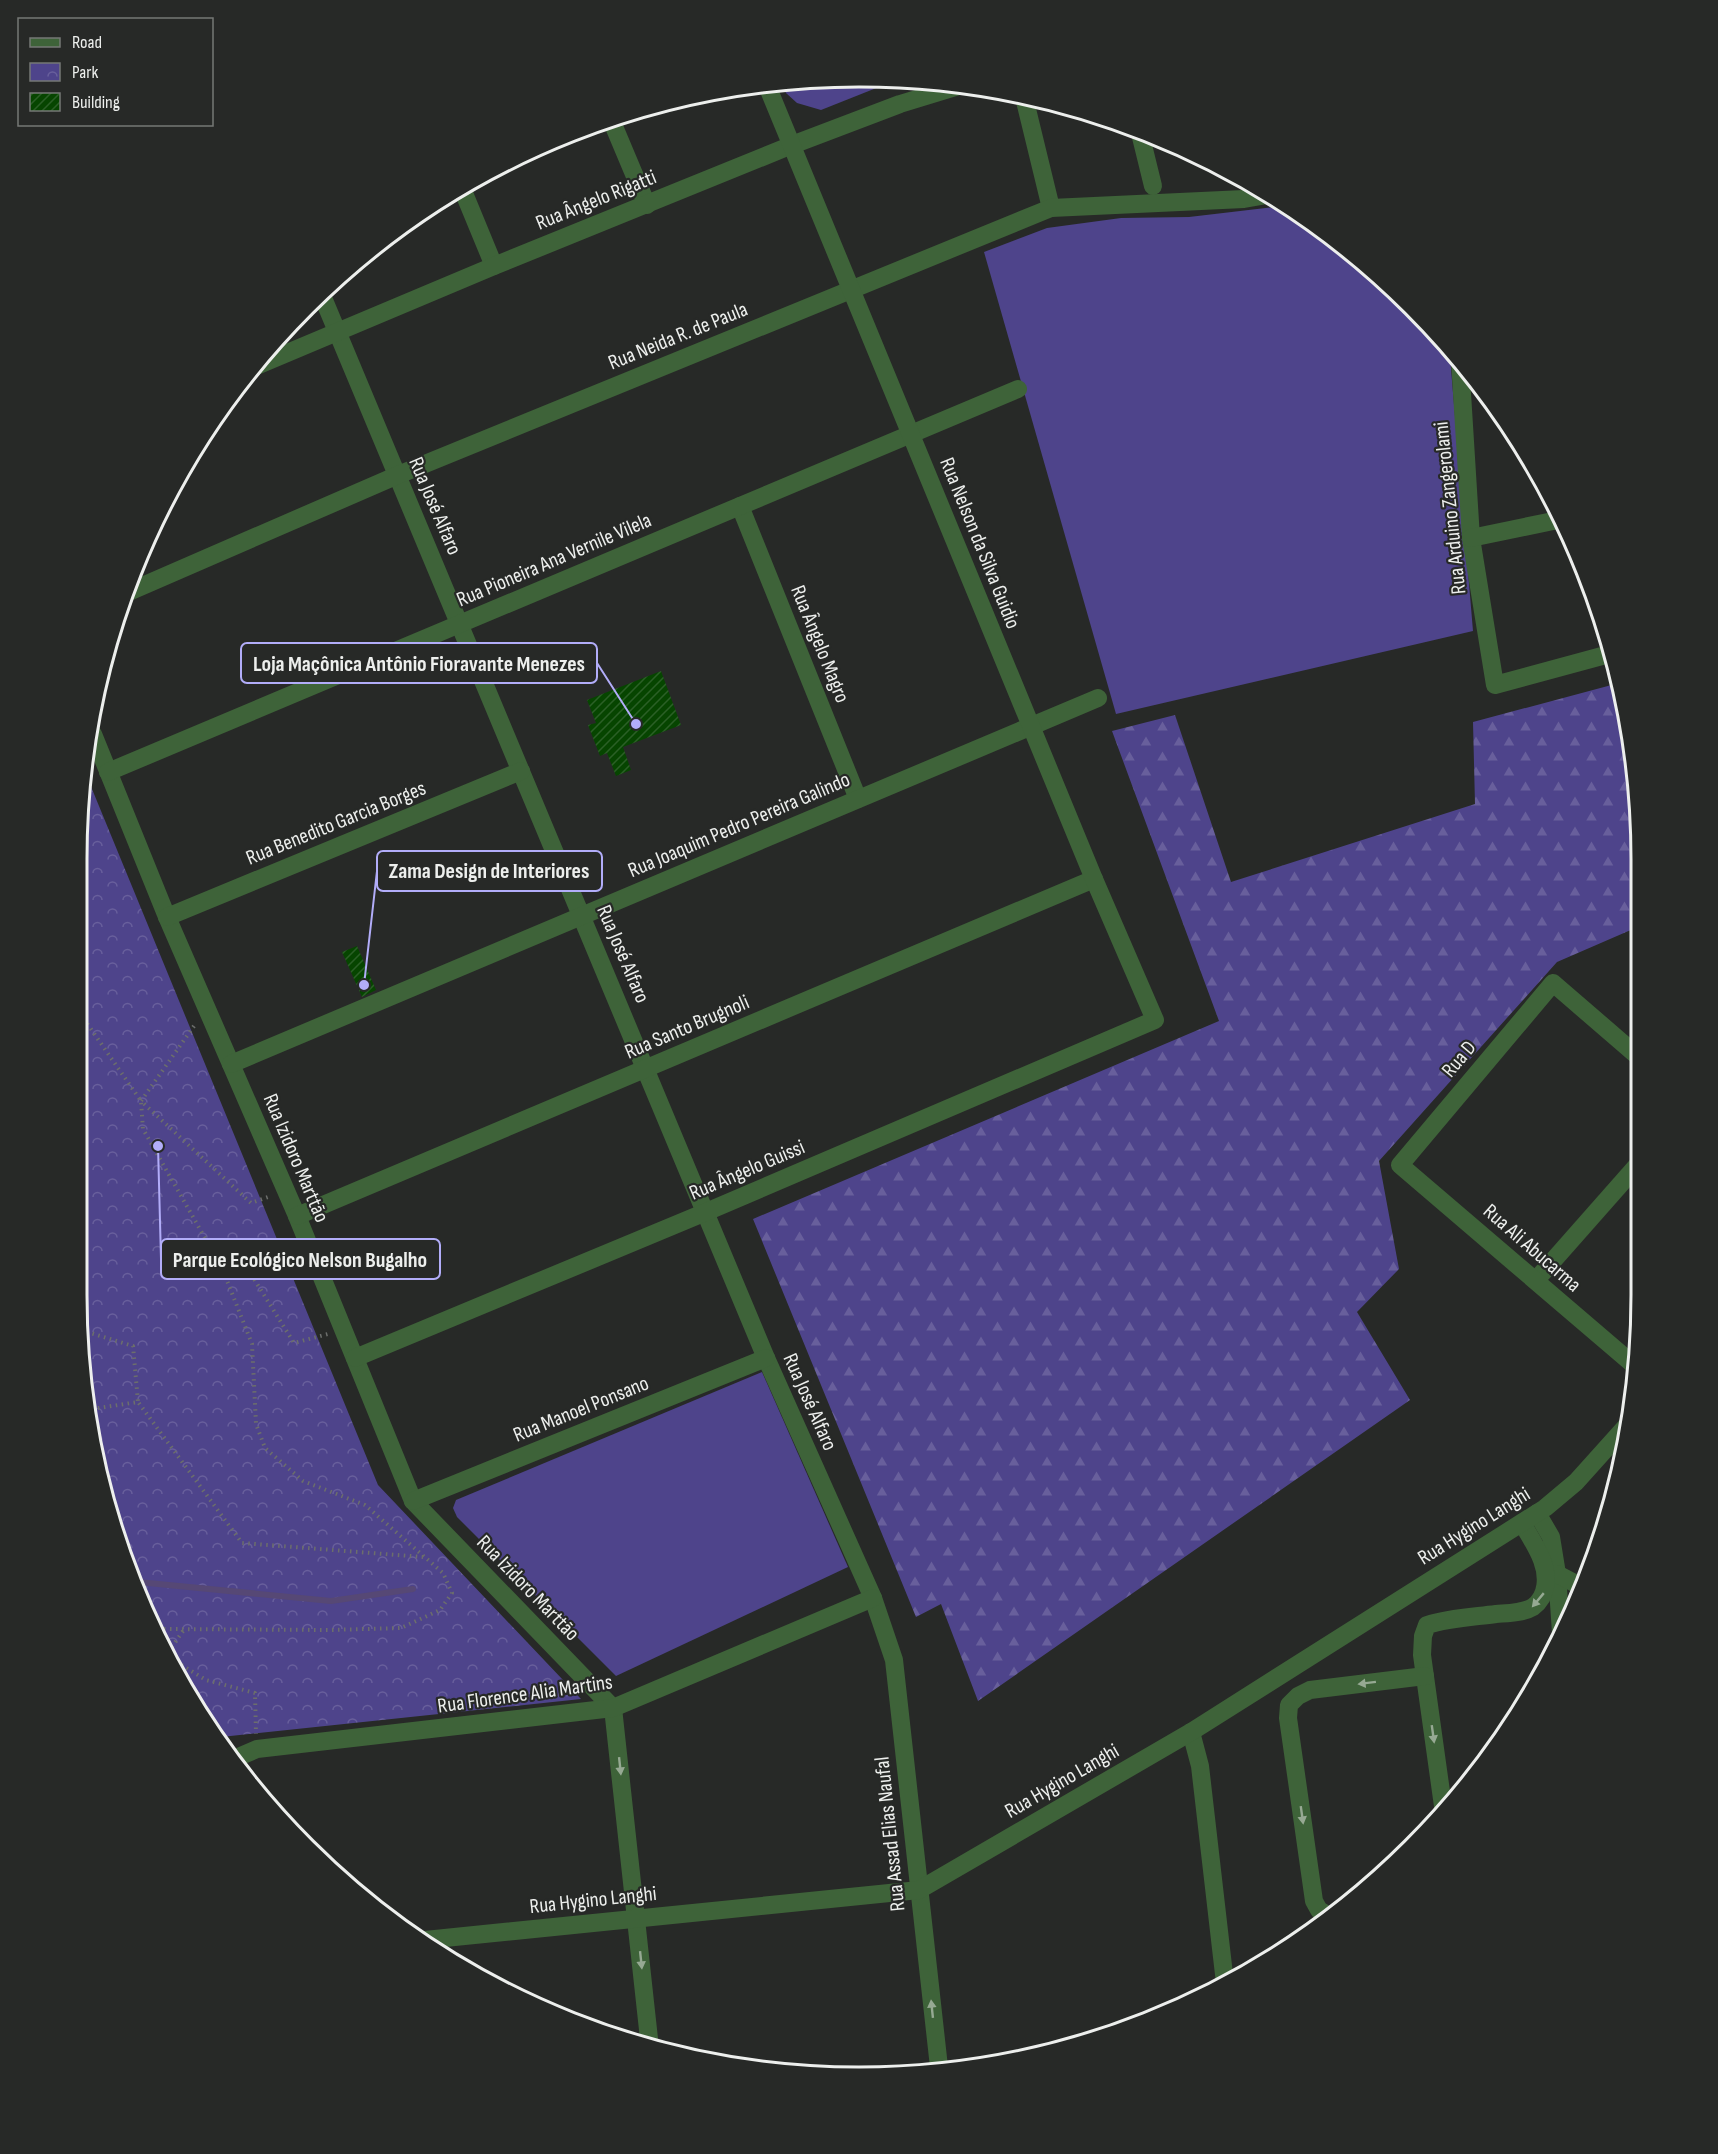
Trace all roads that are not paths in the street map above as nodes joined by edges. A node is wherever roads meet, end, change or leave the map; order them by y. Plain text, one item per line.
1 (939, 92) edge
2 (770, 93) edge
3 (1026, 106) edge
4 (614, 127) edge
5 (1142, 141) edge
6 (792, 145) junction
7 (1153, 186) dead end
8 (465, 195) edge
9 (1256, 197) edge
10 (646, 205) junction
11 (1051, 208) junction
12 (494, 266) junction
13 (851, 289) junction
14 (325, 302) edge
15 (338, 332) junction
16 (271, 360) edge
17 (1461, 377) edge
18 (1017, 389) dead end
19 (911, 434) junction
20 (398, 475) junction
21 (740, 506) junction
22 (1552, 521) edge
23 (1471, 538) junction
24 (137, 589) edge
25 (460, 624) junction
26 (1604, 655) edge
27 (1098, 698) dead end
28 (1031, 726) junction
29 (96, 743) edge
30 (521, 771) junction
31 (108, 772) junction
32 (858, 799) junction
33 (1094, 879) junction
34 (582, 916) junction
35 (168, 917) junction
36 (1155, 1020) joint
37 (1631, 1050) edge
38 (231, 1064) junction
39 (646, 1068) junction
40 (1400, 1165) joint
41 (1631, 1172) edge
42 (706, 1212) junction
43 (297, 1216) junction
44 (1536, 1280) junction
45 (355, 1358) junction
46 (766, 1358) junction
47 (1628, 1360) edge
48 (1618, 1436) edge
49 (413, 1501) junction
50 (1529, 1518) junction
51 (1551, 1574) junction
52 (1574, 1584) edge
53 (873, 1598) junction
54 (1559, 1619) edge
55 (1425, 1676) junction
56 (613, 1708) junction
57 (1191, 1732) junction
58 (240, 1756) edge
59 (1442, 1800) edge
60 (919, 1890) junction
61 (1322, 1912) edge
62 (636, 1918) junction
63 (433, 1939) edge
64 (1224, 1975) edge
65 (649, 2038) edge
66 (938, 2062) edge

1 - 6 street, Rua Ângelo Rigatti
2 - 6 street, Rua Nelson da Silva Guidio
3 - 11 street
4 - 10 street
5 - 7 street
6 - 10 street, Rua Ângelo Rigatti
6 - 13 street, Rua Nelson da Silva Guidio
8 - 12 street
9 - 11 street, Rua Neida R. de Paula
10 - 12 street, Rua Ângelo Rigatti
11 - 13 street, Rua Neida R. de Paula
12 - 15 street, Rua Ângelo Rigatti
13 - 19 street, Rua Nelson da Silva Guidio
13 - 20 street, Rua Neida R. de Paula
14 - 15 street, Rua José Alfaro
15 - 16 street, Rua Ângelo Rigatti
15 - 20 street, Rua José Alfaro
17 - 23 street, Rua Arduino Zangerolami
18 - 19 street, Rua Pioneira Ana Vernile Vilela
19 - 21 street, Rua Pioneira Ana Vernile Vilela
19 - 28 street, Rua Nelson da Silva Guidio
20 - 24 street, Rua Neida R. de Paula
20 - 25 street, Rua José Alfaro
21 - 25 street, Rua Pioneira Ana Vernile Vilela
21 - 32 street, Rua Ângelo Magro
22 - 23 street
23 - 26 street, Rua Arduino Zangerolami
25 - 30 street, Rua José Alfaro
25 - 31 street, Rua Pioneira Ana Vernile Vilela
27 - 28 street, Rua Joaquim Pedro Pereira Galindo
28 - 32 street, Rua Joaquim Pedro Pereira Galindo
28 - 33 street, Rua Nelson da Silva Guidio
29 - 31 street, Rua Izidoro Marttão
30 - 34 street, Rua José Alfaro
30 - 35 street, Rua Benedito Garcia Borges
31 - 35 street, Rua Izidoro Marttão
32 - 34 street, Rua Joaquim Pedro Pereira Galindo
33 - 36 street, Rua Nelson da Silva Guidio
33 - 39 street, Rua Santo Brugnoli
34 - 38 street, Rua Joaquim Pedro Pereira Galindo
34 - 39 street, Rua José Alfaro
35 - 38 street, Rua Izidoro Marttão
36 - 42 street, Rua Ângelo Guissi
37 - 40 street, Rua D
38 - 43 street, Rua Izidoro Marttão
39 - 42 street, Rua José Alfaro
39 - 43 street, Rua Santo Brugnoli
40 - 44 street, Rua Ali Abucarma
41 - 44 street
42 - 45 street, Rua Ângelo Guissi
42 - 46 street, Rua José Alfaro
43 - 45 street, Rua Izidoro Marttão
44 - 47 street, Rua Ali Abucarma
45 - 49 street, Rua Izidoro Marttão
46 - 49 street, Rua Manoel Ponsano
46 - 53 street, Rua José Alfaro
48 - 50 street, Rua Hygino Langhi
49 - 56 street, Rua Izidoro Marttão
50 - 51 street
50 - 57 street, Rua Hygino Langhi
51 - 52 street
51 - 54 street
51 -> 55 street
53 - 56 street, Rua Florence Alia Martins
53 - 60 street, Rua Assad Elias Naufal
55 -> 59 street
55 -> 61 street
56 - 58 street, Rua Florence Alia Martins
56 -> 62 street
57 - 60 street, Rua Hygino Langhi
57 - 64 street
60 - 62 street, Rua Hygino Langhi
66 -> 60 street, Rua Assad Elias Naufal
62 - 63 street, Rua Hygino Langhi
62 -> 65 street

